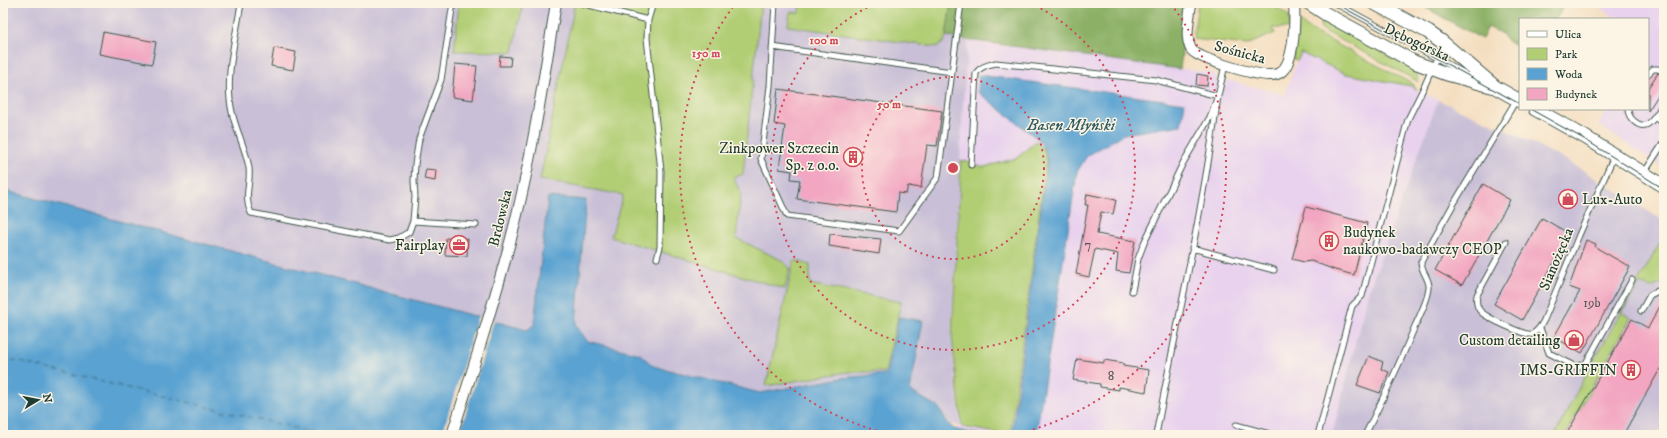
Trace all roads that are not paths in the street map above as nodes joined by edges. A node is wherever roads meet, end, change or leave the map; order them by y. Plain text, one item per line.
1 (241, 3) edge
2 (453, 3) edge
3 (556, 3) edge
4 (581, 3) edge
5 (653, 3) edge
6 (775, 3) edge
7 (961, 3) edge
8 (1191, 3) edge
9 (1294, 3) edge
10 (1309, 3) edge
11 (1335, 3) edge
12 (1374, 3) edge
13 (648, 20) junction
14 (1443, 43) junction
15 (772, 47) junction
16 (1435, 64) junction
17 (1225, 65) junction
18 (952, 72) junction
19 (1664, 72) edge
20 (1649, 73) edge
21 (1490, 86) junction
22 (1218, 96) junction
23 (1519, 100) edge
24 (1664, 102) edge
25 (1537, 110) edge
26 (1628, 110) edge
27 (1654, 117) junction
28 (1664, 124) edge
29 (1664, 142) edge
30 (1614, 155) junction
31 (971, 165) dead end
32 (1644, 173) junction
33 (1664, 186) edge
34 (413, 221) junction
35 (476, 225) dead end
36 (1506, 242) dead end
37 (1192, 248) junction
38 (657, 258) dead end
39 (1274, 270) dead end
40 (1632, 280) dead end
41 (1664, 288) edge
42 (1132, 291) dead end
43 (1641, 311) dead end
44 (1540, 328) junction
45 (1236, 425) dead end
46 (452, 435) edge
47 (1156, 435) edge
48 (1273, 435) edge
49 (1318, 435) edge
50 (1365, 435) edge

1 - 34 lane
2 - 34 lane
3 - 46 street, Brdowska
4 - 13 lane
5 - 13 lane
6 - 15 lane
7 - 18 lane
8 - 17 street, Sośnicka
9 - 17 street, Sośnicka
10 - 16 street, Dębogórska
11 - 16 lane
12 - 14 street, Dębogórska
13 - 38 lane
14 - 16 lane
14 - 21 street, Dębogórska
15 - 18 lane
15 - 18 lane
16 - 21 street, Dębogórska
16 - 49 lane
17 - 22 lane
19 - 20 lane
21 - 23 street, Dębogórska
22 - 31 lane
22 - 37 lane
22 - 42 lane
23 - 50 lane
24 - 27 lane
25 - 30 street
26 - 27 lane
27 - 28 lane
29 - 32 lane
30 - 32 street
30 - 44 lane, Sianożęcka
32 - 33 street
34 - 35 lane
36 - 44 lane
37 - 39 lane
37 - 47 lane
40 - 44 lane
41 - 43 lane
45 - 48 lane

